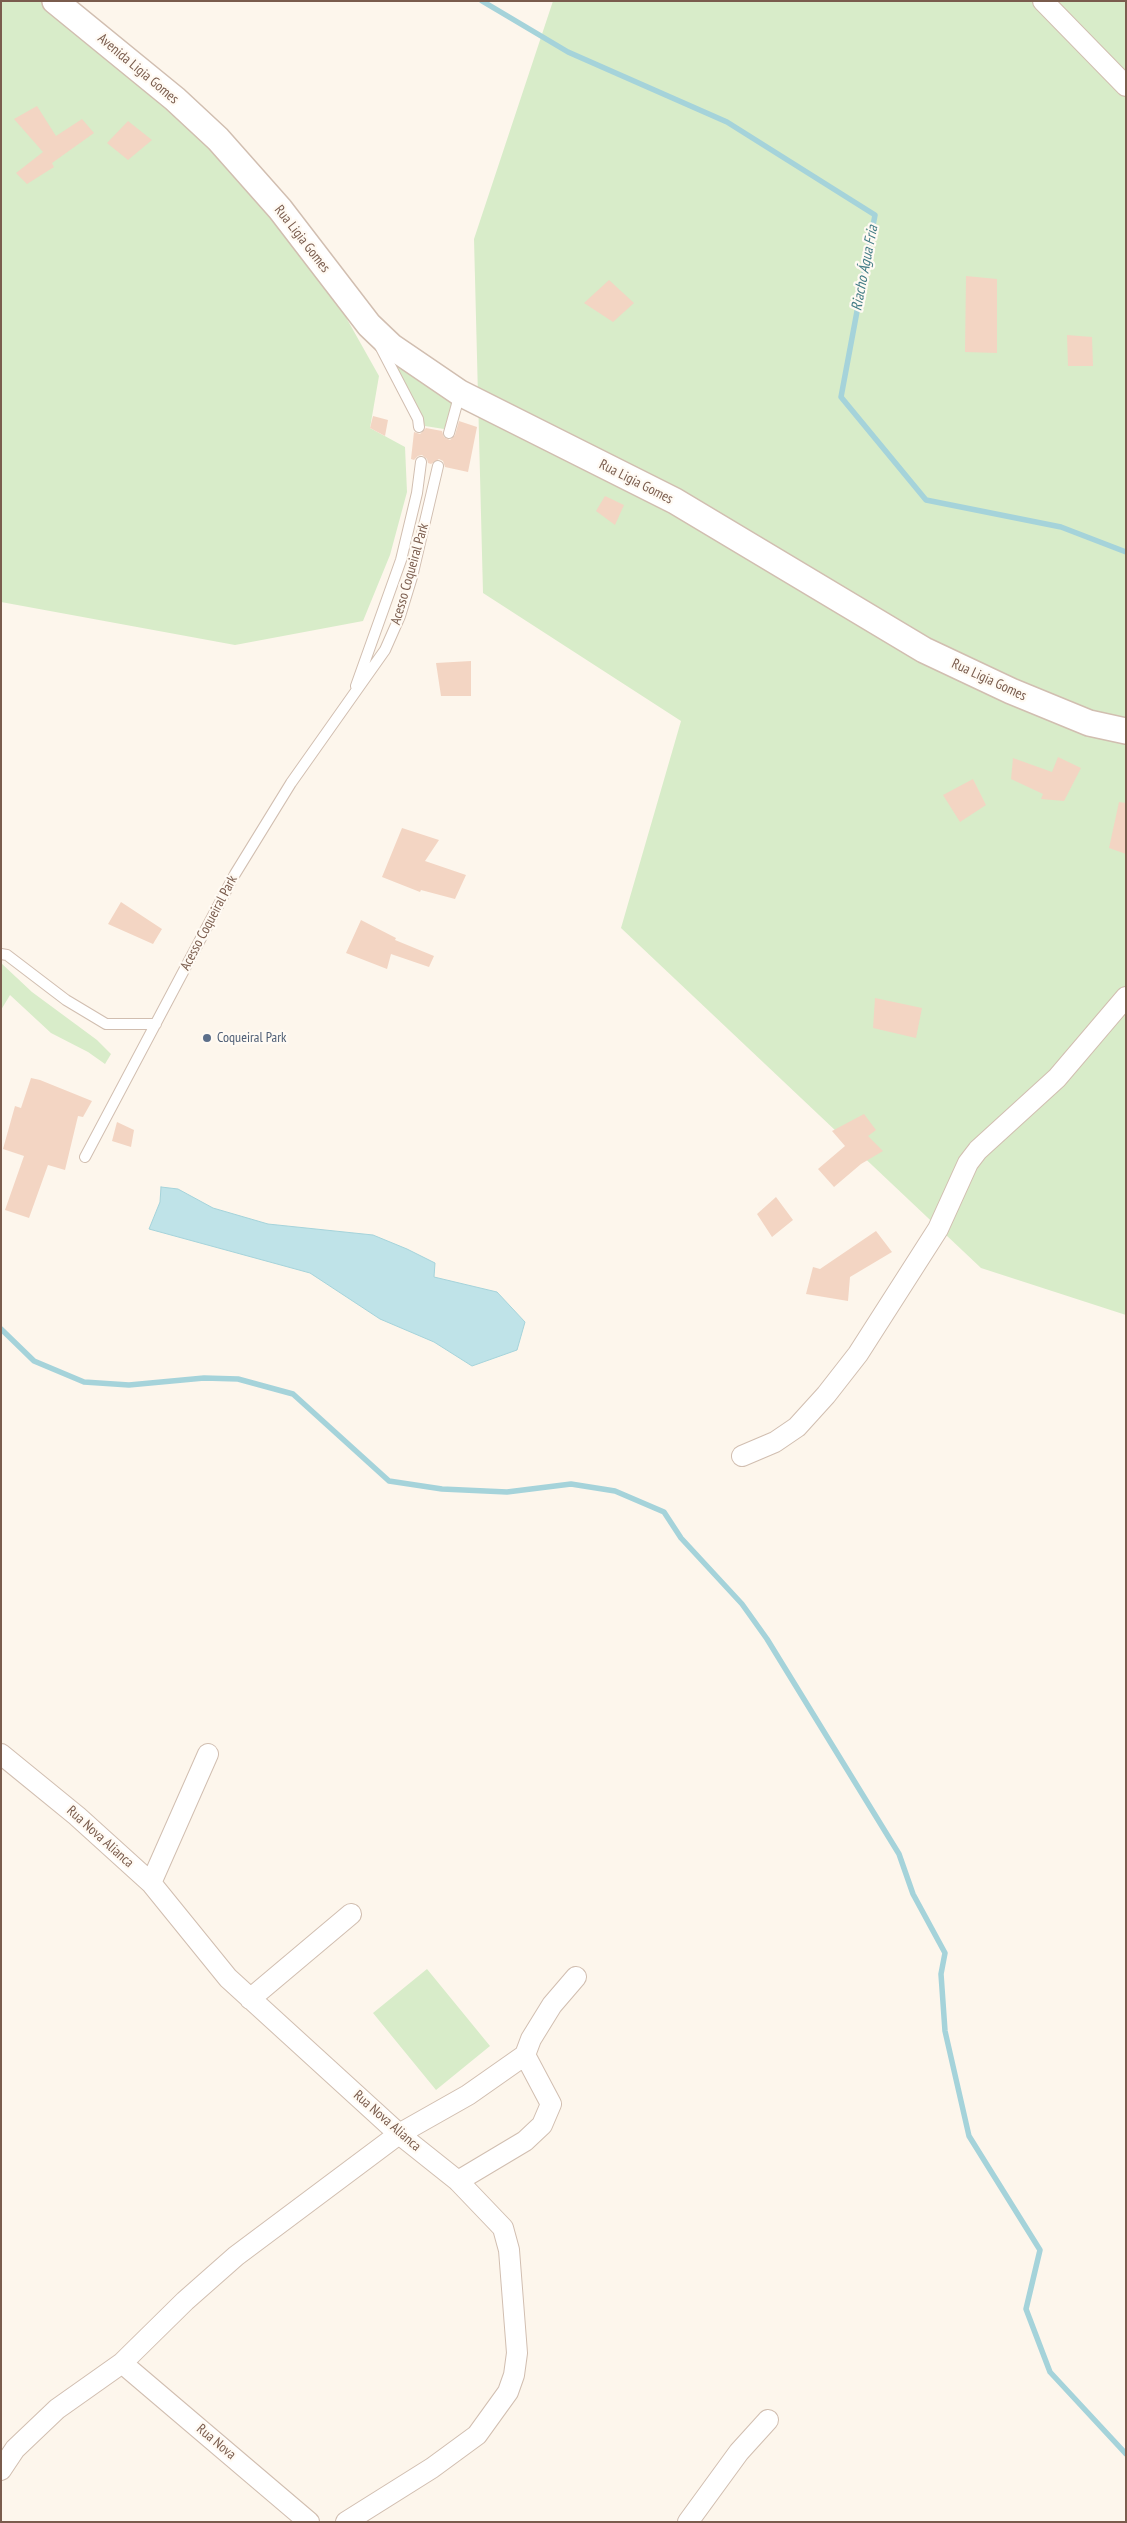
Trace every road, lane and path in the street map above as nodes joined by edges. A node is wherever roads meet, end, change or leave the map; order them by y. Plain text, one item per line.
1 (55, 1) edge
2 (1043, 1) edge
3 (1126, 86) edge
4 (218, 139) joint
5 (369, 325) junction
6 (460, 392) junction
7 (419, 427) dead end
8 (449, 432) dead end
9 (421, 462) dead end
10 (438, 466) dead end
11 (351, 701) junction
12 (1126, 731) edge
13 (1, 954) edge
14 (1126, 997) edge
15 (156, 1024) junction
16 (84, 1157) dead end
17 (742, 1456) dead end
18 (1, 1754) edge
19 (208, 1754) dead end
20 (151, 1882) junction
21 (351, 1914) dead end
22 (576, 1977) dead end
23 (250, 1999) junction
24 (525, 2055) junction
25 (399, 2134) junction
26 (458, 2180) junction
27 (122, 2363) junction
28 (768, 2420) dead end
29 (1, 2470) edge
30 (310, 2522) edge
31 (346, 2522) edge
32 (688, 2522) edge

1 - 4 street, Avenida Ligia Gomes
2 - 3 street
4 - 5 street, Rua Ligia Gomes
5 - 6 street, Rua Ligia Gomes
5 - 7 lane
6 - 8 lane
6 - 12 street, Rua Ligia Gomes
9 - 11 lane, Acesso Coqueiral Park
10 - 11 lane, Acesso Coqueiral Park
11 - 15 lane, Acesso Coqueiral Park
13 - 15 lane
14 - 17 street
15 - 16 lane, Acesso Coqueiral Park
18 - 20 street, Rua Nova Alianca
19 - 20 street
20 - 23 street, Rua Nova Alianca
21 - 23 street
22 - 24 street
23 - 25 street, Rua Nova Alianca
24 - 25 street
24 - 26 street
25 - 26 street, Rua Nova Alianca
25 - 27 street
26 - 31 street, Rua Nova Alianca
27 - 29 street
27 - 30 street, Rua Nova
28 - 32 street

